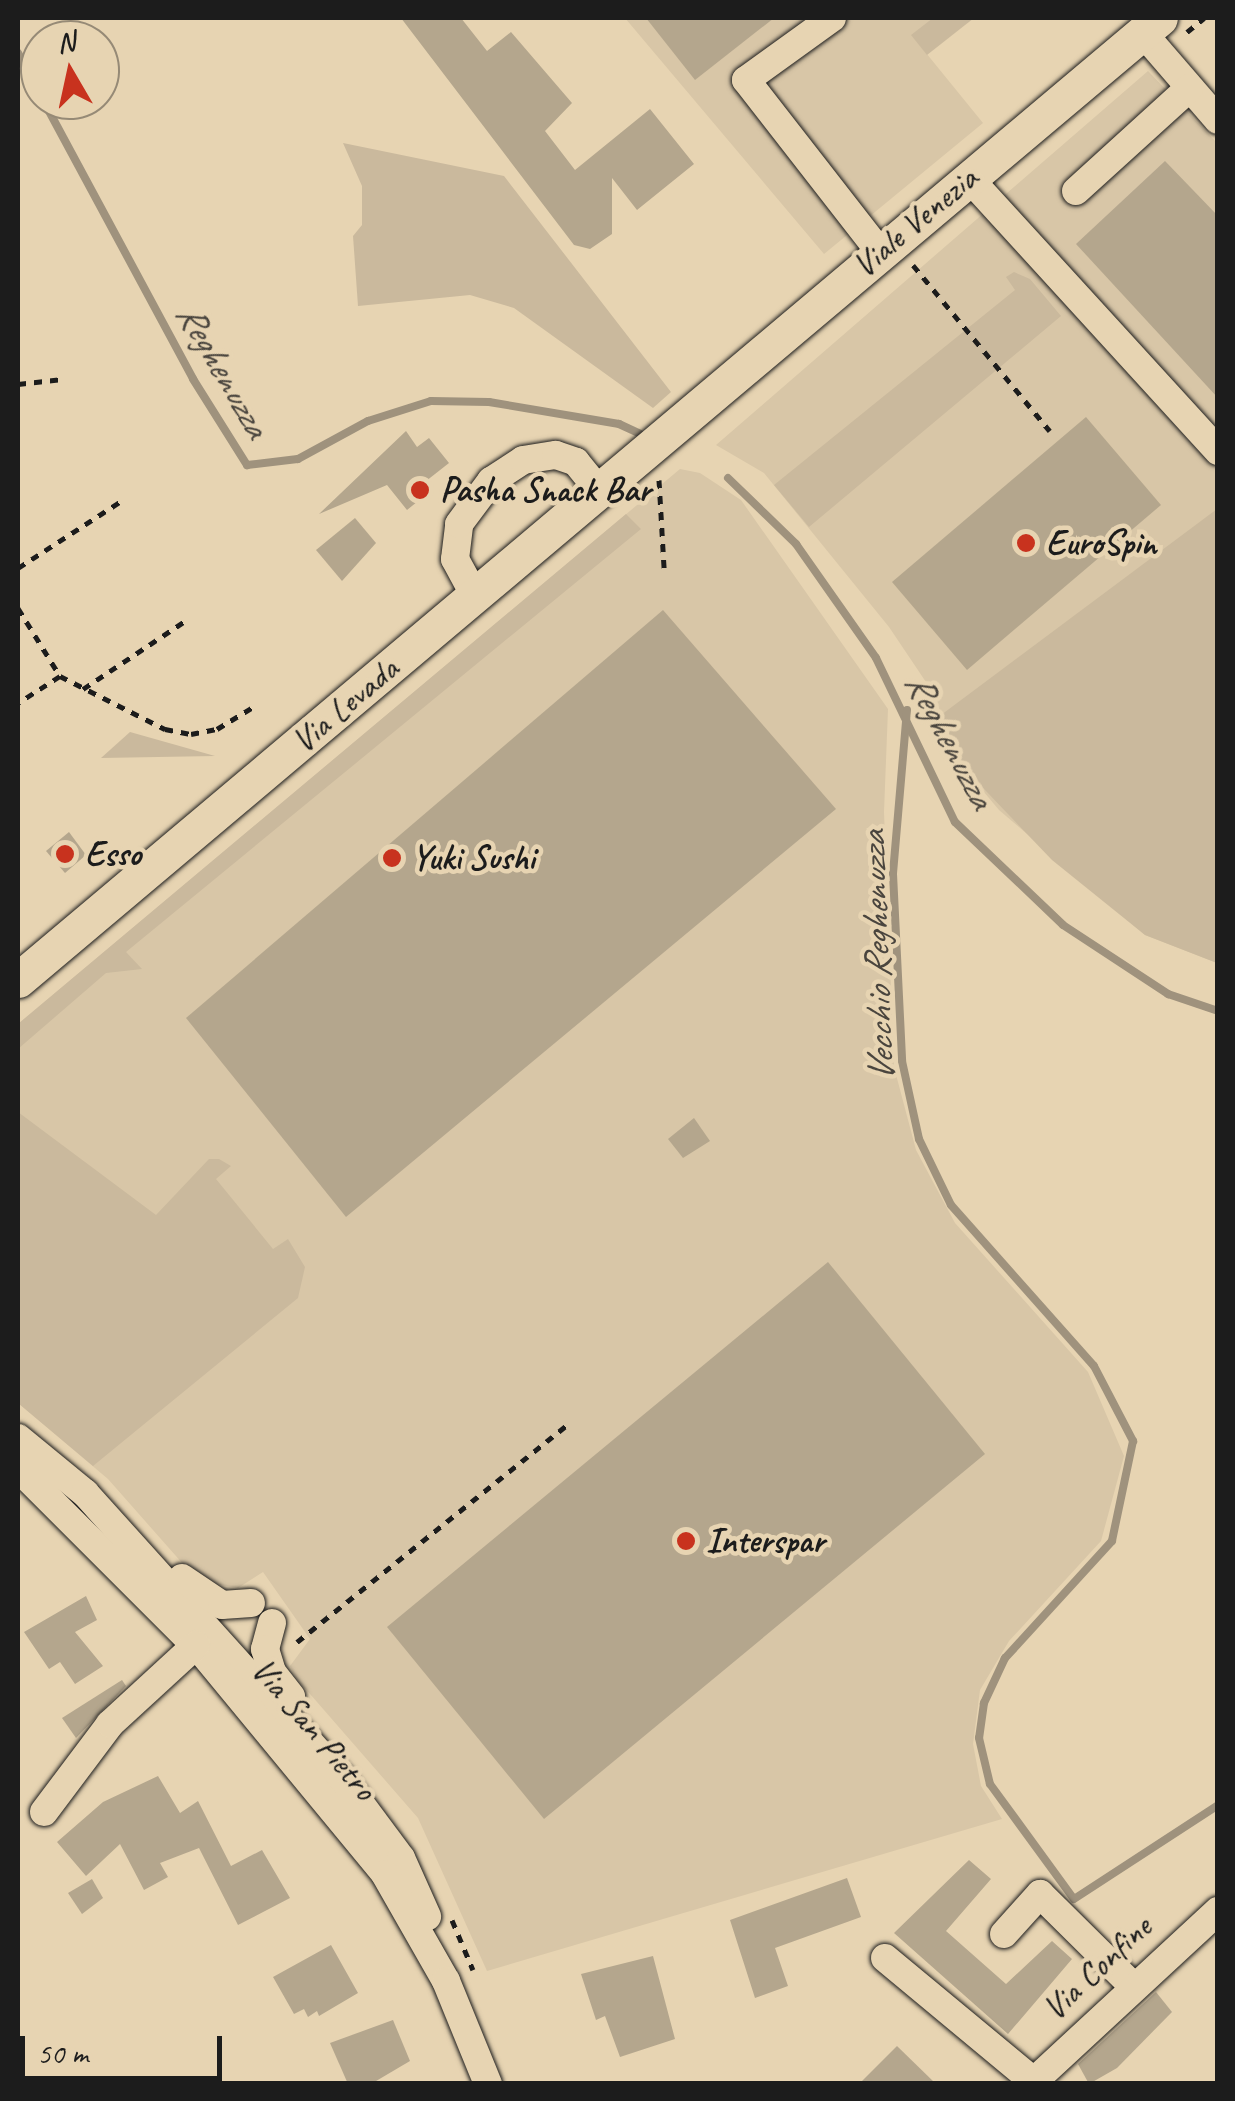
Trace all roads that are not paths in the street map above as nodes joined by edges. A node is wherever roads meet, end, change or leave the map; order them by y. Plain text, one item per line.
1 (832, 18) edge
2 (1151, 25) edge
3 (1188, 88) junction
4 (1218, 120) edge
5 (968, 177) junction
6 (1076, 191) dead end
7 (896, 257) junction
8 (671, 429) joint
9 (1218, 451) edge
10 (600, 490) junction
11 (475, 596) junction
12 (18, 980) edge
13 (18, 1438) edge
14 (18, 1468) edge
15 (85, 1493) junction
16 (215, 1645) junction
17 (343, 1780) junction
18 (44, 1812) dead end
19 (1218, 1911) edge
20 (1004, 1934) dead end
21 (886, 1958) dead end
22 (446, 1981) junction
23 (1132, 1984) junction
24 (1032, 2082) edge
25 (488, 2084) edge

1 - 7 street
2 - 3 street
2 - 5 main road, Viale Venezia
3 - 4 street
3 - 6 street
5 - 7 main road, Viale Venezia
5 - 9 street
7 - 8 main road, Viale Venezia
8 - 10 main road, Via Levada
10 - 11 main road, Via Levada
10 - 11 street
11 - 12 main road, Via Levada
13 - 15 street
14 - 16 street, Via San Pietro
15 - 16 street
15 - 16 street
16 - 17 street
16 - 17 street
16 - 18 street
16 - 22 street, Via San Pietro
17 - 22 street
19 - 23 street, Via Confine
20 - 23 street
21 - 24 street
22 - 25 street, Via San Pietro
23 - 24 street, Via Confine

